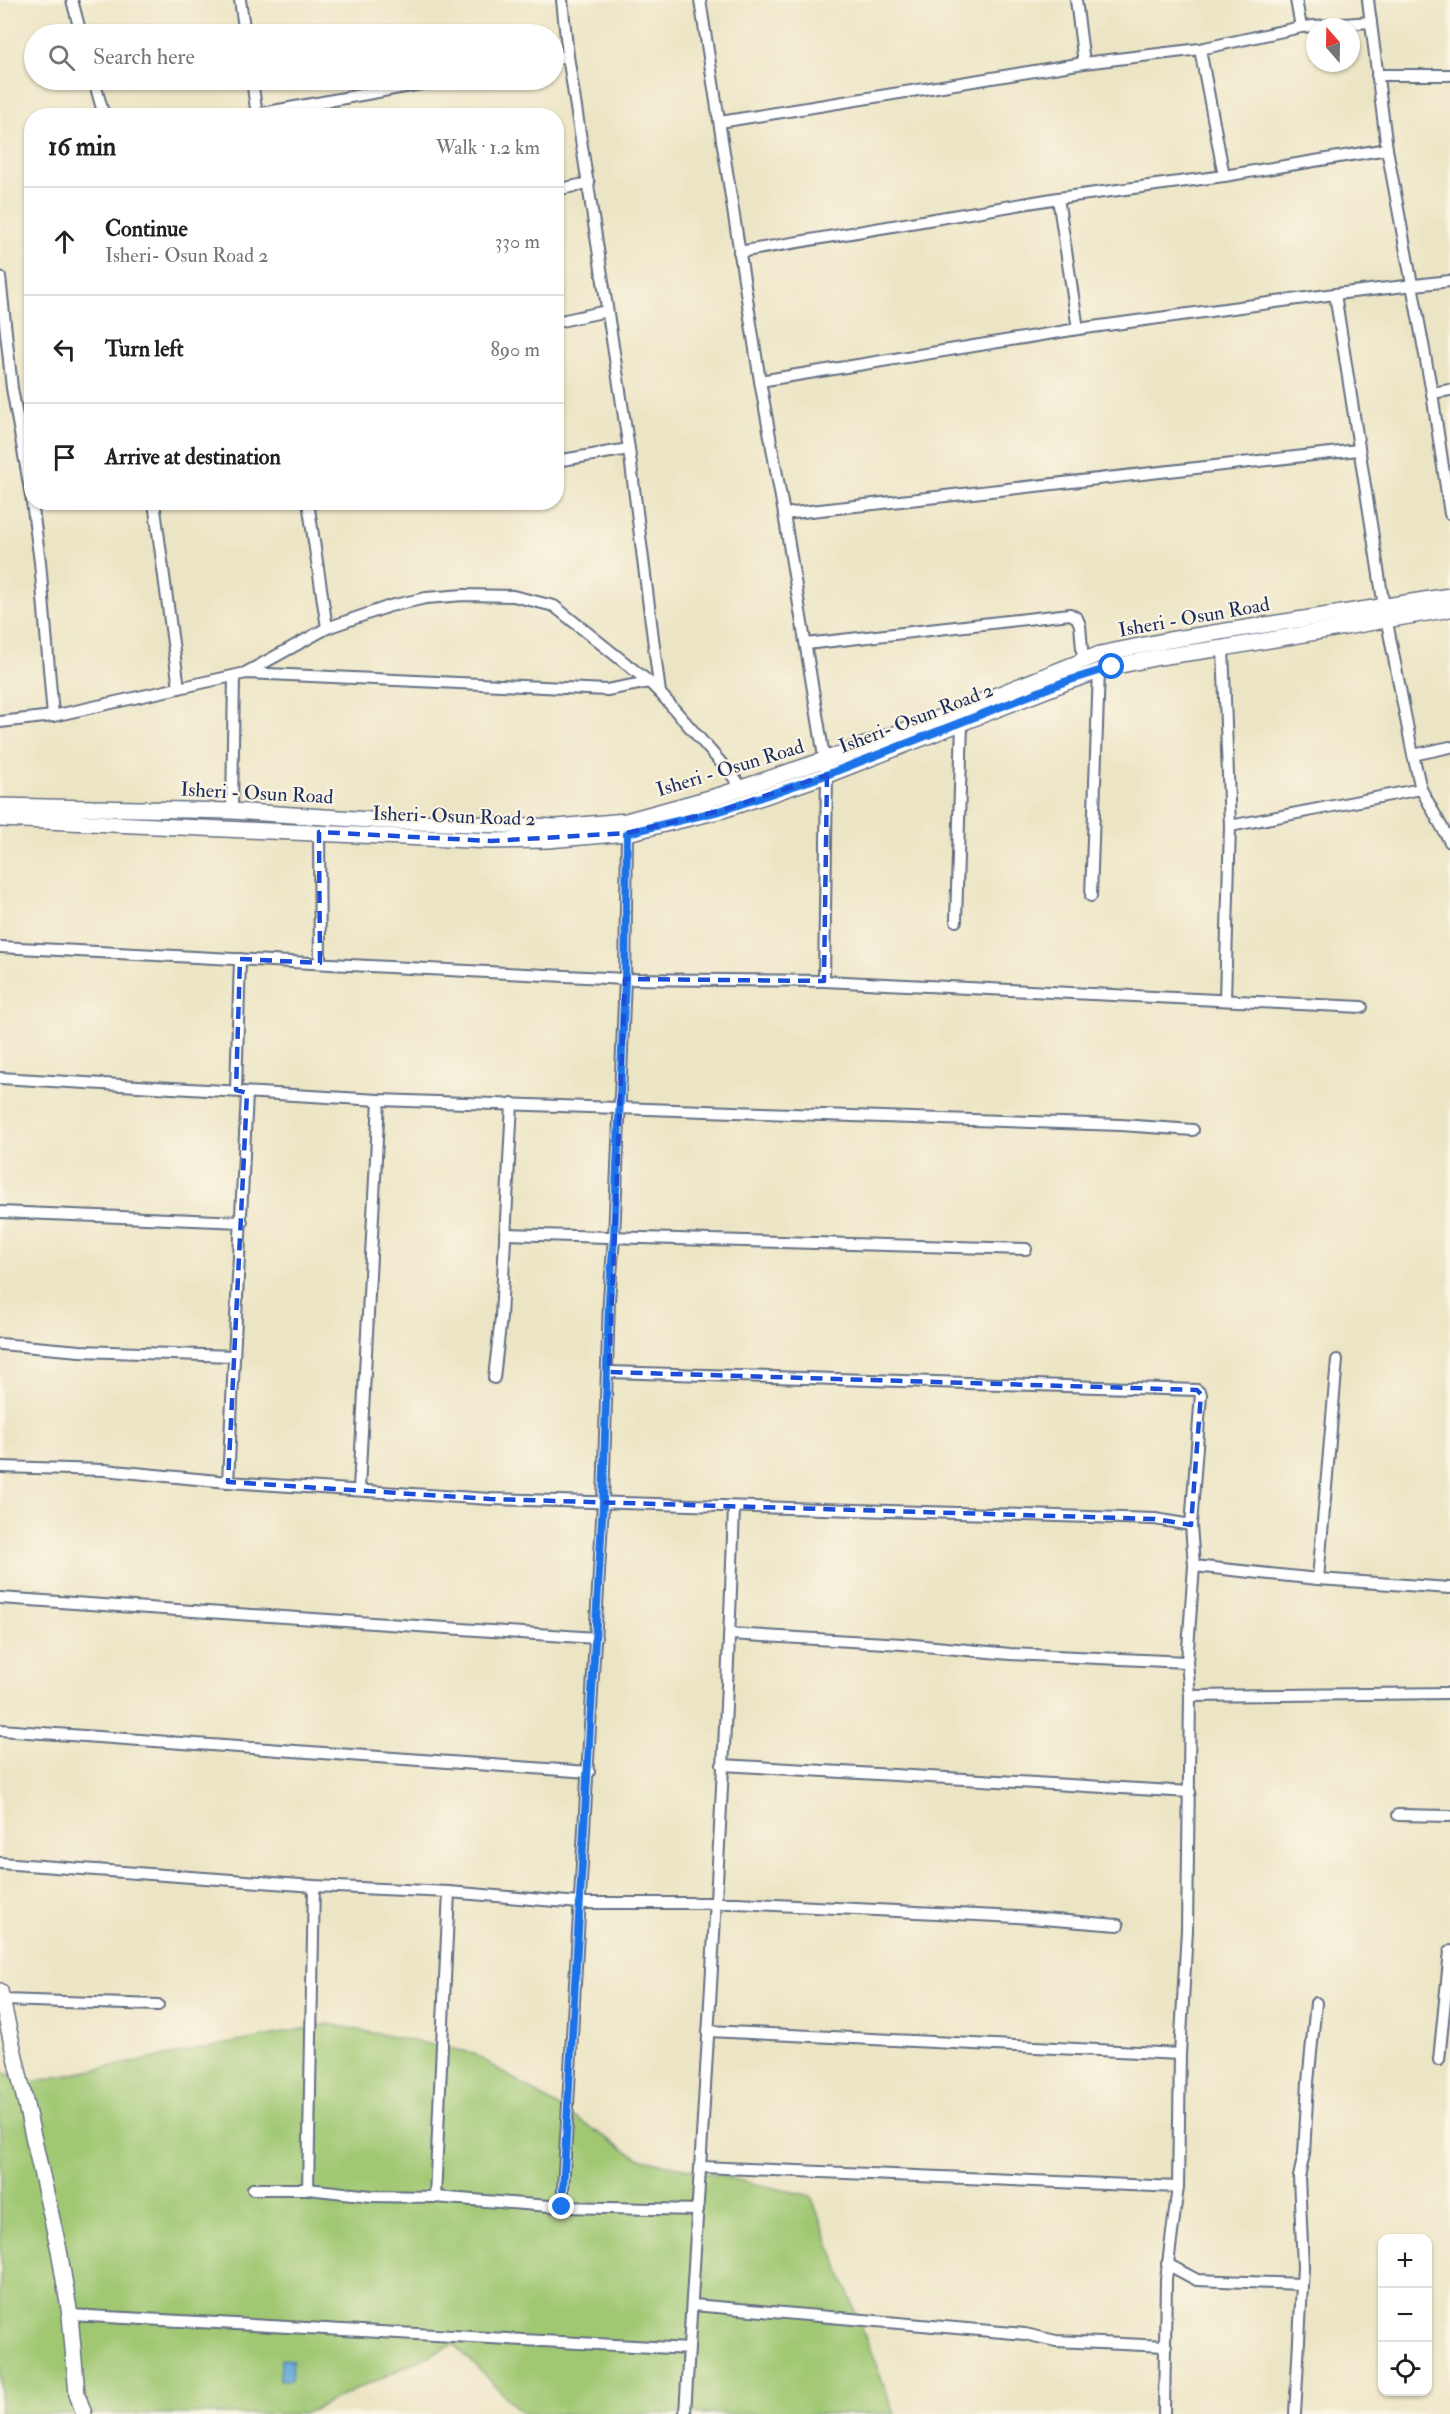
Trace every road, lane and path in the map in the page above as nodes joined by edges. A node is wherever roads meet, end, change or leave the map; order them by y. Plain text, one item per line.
1 (72, 0) edge
2 (240, 0) edge
3 (562, 0) edge
4 (700, 0) edge
5 (1076, 0) edge
6 (1296, 0) edge
7 (1368, 0) edge
8 (1371, 22) junction
9 (78, 24) edge
10 (244, 24) edge
11 (1301, 27) junction
12 (1200, 49) junction
13 (568, 56) junction
14 (564, 57) edge
15 (1084, 63) junction
16 (1377, 75) junction
17 (1450, 75) edge
18 (97, 90) edge
19 (253, 90) edge
20 (390, 90) edge
21 (102, 108) edge
22 (256, 108) edge
23 (294, 108) edge
24 (720, 122) junction
25 (1388, 149) junction
26 (1224, 176) junction
27 (589, 183) junction
28 (564, 188) edge
29 (1058, 198) junction
30 (739, 252) junction
31 (0, 277) edge
32 (1450, 281) edge
33 (1412, 285) junction
34 (1335, 294) junction
35 (607, 312) junction
36 (564, 320) edge
37 (1078, 329) junction
38 (760, 381) junction
39 (1450, 390) edge
40 (1432, 393) junction
41 (629, 449) junction
42 (1358, 450) junction
43 (24, 458) edge
44 (564, 460) edge
45 (33, 510) edge
46 (155, 510) edge
47 (309, 510) edge
48 (784, 514) junction
49 (1450, 514) edge
50 (1450, 596) edge
51 (1450, 609) edge
52 (1385, 613) junction
53 (327, 628) junction
54 (806, 644) junction
55 (1224, 648) junction
56 (1083, 661) junction
57 (1099, 670) junction
58 (240, 674) junction
59 (649, 682) junction
60 (179, 688) junction
61 (660, 693) junction
62 (53, 716) junction
63 (0, 722) edge
64 (962, 723) junction
65 (1450, 747) edge
66 (1413, 755) junction
67 (825, 768) junction
68 (743, 788) junction
69 (1421, 789) junction
70 (0, 806) edge
71 (232, 812) junction
72 (0, 819) edge
73 (1230, 826) junction
74 (319, 832) junction
75 (627, 833) junction
76 (1450, 842) edge
77 (1091, 896) dead end
78 (956, 921) dead end
79 (0, 947) edge
80 (240, 959) junction
81 (320, 963) junction
82 (625, 979) junction
83 (824, 981) junction
84 (1225, 999) junction
85 (1362, 1007) dead end
86 (0, 1078) edge
87 (236, 1090) junction
88 (248, 1093) junction
89 (379, 1100) junction
90 (512, 1103) junction
91 (620, 1107) junction
92 (1193, 1130) dead end
93 (0, 1212) edge
94 (242, 1222) junction
95 (505, 1234) junction
96 (614, 1238) junction
97 (1026, 1249) dead end
98 (0, 1344) edge
99 (234, 1356) junction
100 (1337, 1360) dead end
101 (609, 1372) junction
102 (494, 1378) dead end
103 (0, 1467) edge
104 (228, 1482) junction
105 (359, 1489) junction
106 (603, 1503) junction
107 (734, 1507) junction
108 (1191, 1526) junction
109 (1194, 1566) junction
110 (1318, 1579) junction
111 (1450, 1588) edge
112 (0, 1598) edge
113 (730, 1634) junction
114 (596, 1638) junction
115 (1187, 1662) junction
116 (1450, 1693) edge
117 (1190, 1696) junction
118 (0, 1730) edge
119 (722, 1765) junction
120 (589, 1772) junction
121 (1190, 1792) junction
122 (1398, 1815) dead end
123 (1450, 1816) edge
124 (0, 1863) edge
125 (314, 1886) junction
126 (449, 1892) junction
127 (579, 1903) junction
128 (715, 1904) junction
129 (1118, 1925) dead end
130 (1450, 1951) edge
131 (1, 1995) edge
132 (1316, 2003) dead end
133 (158, 2005) dead end
134 (708, 2031) junction
135 (1180, 2054) junction
136 (1439, 2060) dead end
137 (702, 2167) junction
138 (1178, 2187) junction
139 (253, 2189) dead end
140 (308, 2189) junction
141 (435, 2197) junction
142 (562, 2207) junction
143 (698, 2210) junction
144 (1167, 2264) junction
145 (1301, 2284) junction
146 (693, 2305) junction
147 (70, 2315) junction
148 (1166, 2346) junction
149 (689, 2349) junction
150 (84, 2414) edge
151 (686, 2414) edge
152 (1164, 2414) edge
153 (1295, 2414) edge

1 - 9 street
2 - 10 street
3 - 13 street
4 - 24 street
5 - 15 street
6 - 11 street
7 - 8 street
8 - 11 street
8 - 16 street
11 - 12 street
12 - 15 street
12 - 26 street
13 - 14 street
13 - 27 street
15 - 24 street
16 - 17 street
16 - 25 street
18 - 21 street
19 - 22 street
20 - 23 street
24 - 30 street
25 - 26 street
25 - 33 street
26 - 29 street
27 - 28 street
27 - 35 street
29 - 30 street
29 - 37 street
30 - 38 street
31 - 43 street
32 - 33 street
33 - 34 street
33 - 40 street
34 - 37 street
34 - 42 street
35 - 36 street
35 - 41 street
37 - 38 street
38 - 48 street
39 - 40 street
40 - 49 street
41 - 44 street
41 - 61 street
42 - 48 street
42 - 52 street
45 - 62 street
46 - 60 street
47 - 53 street
48 - 54 street
50 - 52 main road, Isheri - Osun Road
51 - 52 main road, Isheri- Osun Road 2
52 - 55 main road, Isheri- Osun Road 2
52 - 56 main road, Isheri - Osun Road
52 - 66 street
53 - 58 street
53 - 59 street
54 - 56 street
54 - 67 street
55 - 57 main road, Isheri- Osun Road 2
55 - 73 street
56 - 67 main road, Isheri - Osun Road
57 - 64 main road, Isheri- Osun Road 2
57 - 77 street
58 - 59 street
58 - 60 street
58 - 71 street
59 - 61 street
60 - 62 street
61 - 68 street
62 - 63 street
64 - 67 main road, Isheri- Osun Road 2
64 - 78 street
65 - 66 street
66 - 69 street
67 - 68 main road, Isheri - Osun Road
67 - 75 main road, Isheri- Osun Road 2
67 - 83 street
68 - 71 main road, Isheri - Osun Road
69 - 73 street
69 - 76 street
70 - 71 main road, Isheri - Osun Road
72 - 74 main road, Isheri- Osun Road 2
73 - 84 street
74 - 75 main road, Isheri- Osun Road 2
74 - 81 street
75 - 82 street
79 - 80 street
80 - 81 street
80 - 87 street
81 - 82 street
82 - 83 street
82 - 91 street
83 - 84 street
84 - 85 street
86 - 87 street
87 - 88 street
88 - 89 street
88 - 94 street
89 - 90 street
89 - 105 street
90 - 91 street
90 - 95 street
91 - 92 street
91 - 96 street
93 - 94 street
94 - 99 street
95 - 96 street
95 - 102 street
96 - 97 street
96 - 101 street
98 - 99 street
99 - 104 street
100 - 110 street
101 - 106 street
101 - 108 street
103 - 104 street
104 - 105 street
105 - 106 street
106 - 107 street
106 - 114 street
107 - 108 street
107 - 113 street
108 - 109 street
109 - 110 street
109 - 115 street
110 - 111 street
112 - 114 street
113 - 115 street
113 - 119 street
114 - 120 street
115 - 117 street
116 - 117 street
117 - 121 street
118 - 120 street
119 - 121 street
119 - 128 street
120 - 127 street
121 - 135 street
122 - 123 street
124 - 125 street
125 - 126 street
125 - 140 street
126 - 127 street
126 - 141 street
127 - 128 street
127 - 142 street
128 - 129 street
128 - 134 street
130 - 136 street
131 - 133 street
131 - 147 main road
132 - 145 street
134 - 135 street
134 - 137 street
135 - 138 street
137 - 138 street
137 - 143 street
138 - 144 street
139 - 140 street
140 - 141 street
141 - 142 street
142 - 143 street
143 - 146 street
144 - 145 street
144 - 148 street
145 - 153 street
146 - 148 street
146 - 149 street
147 - 149 street
147 - 150 main road
148 - 152 street
149 - 151 street

